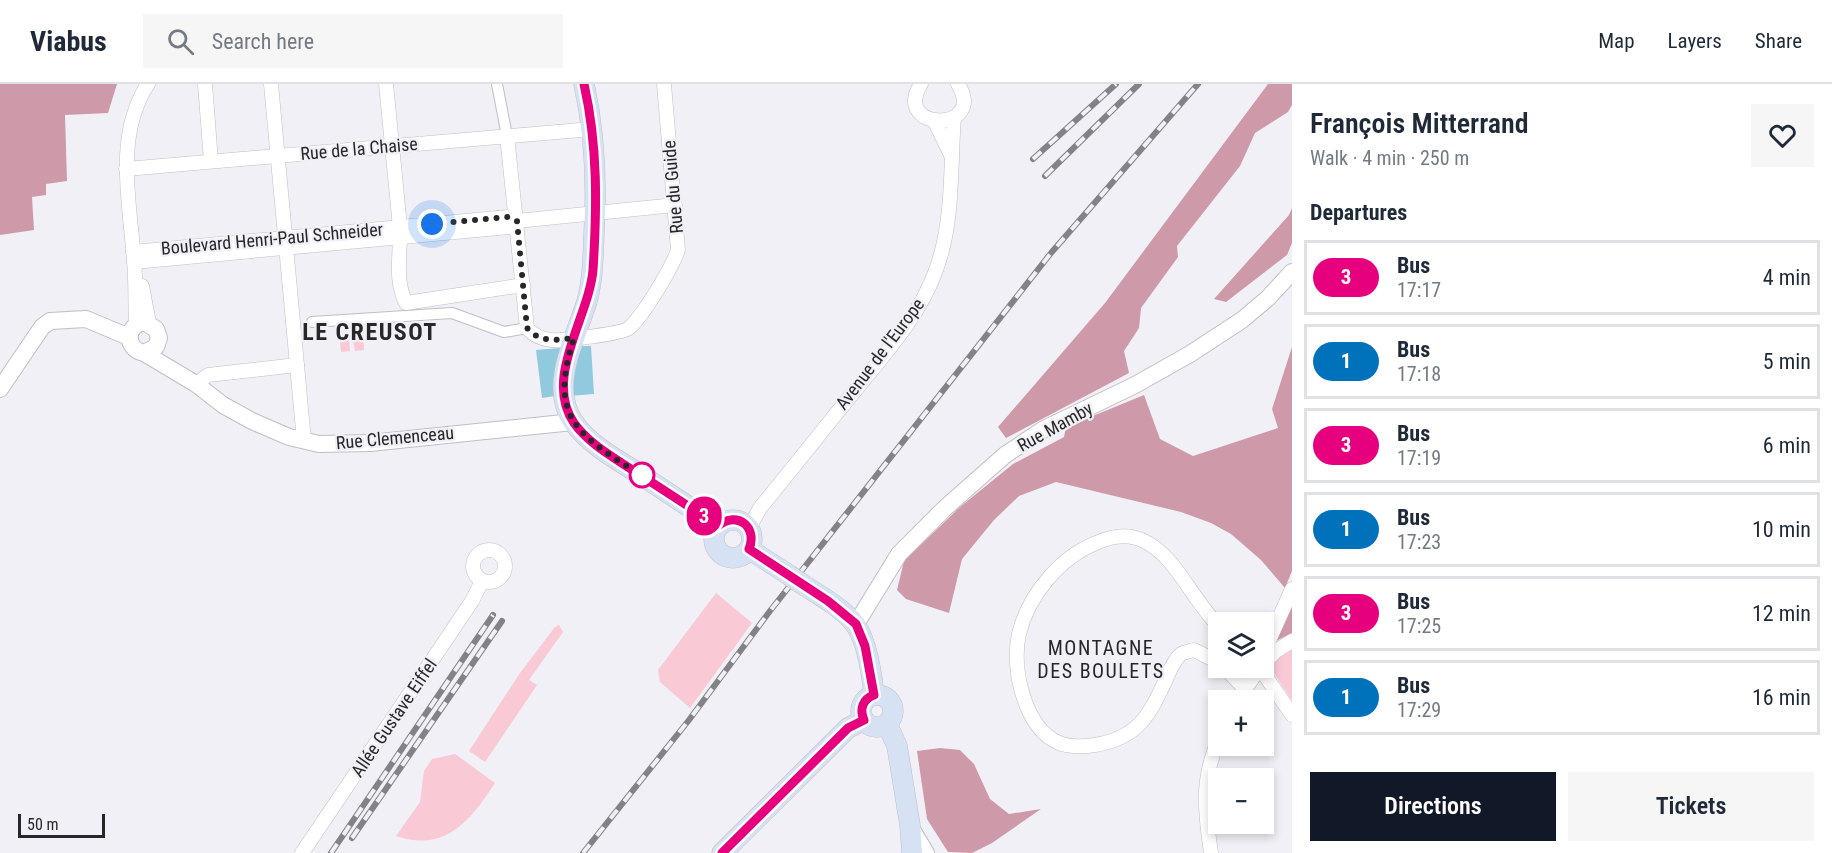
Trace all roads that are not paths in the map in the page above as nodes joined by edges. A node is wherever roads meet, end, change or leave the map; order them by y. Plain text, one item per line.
1 (148, 84) edge
2 (205, 84) edge
3 (271, 84) edge
4 (386, 84) edge
5 (497, 84) edge
6 (584, 84) edge
7 (664, 84) edge
8 (921, 84) edge
9 (958, 84) edge
10 (954, 117) junction
11 (934, 122) junction
12 (592, 129) junction
13 (507, 136) junction
14 (392, 146) junction
15 (951, 155) junction
16 (278, 156) junction
17 (211, 161) junction
18 (126, 169) junction
19 (675, 205) junction
20 (596, 213) junction
21 (517, 221) junction
22 (400, 232) junction
23 (287, 243) junction
24 (134, 257) junction
25 (1292, 272) edge
26 (523, 285) junction
27 (407, 310) junction
28 (312, 322) dead end
29 (138, 328) junction
30 (527, 328) junction
31 (574, 338) junction
32 (151, 348) junction
33 (297, 365) junction
34 (196, 384) junction
35 (0, 389) edge
36 (573, 422) junction
37 (304, 441) junction
38 (718, 526) junction
39 (749, 528) junction
40 (753, 552) junction
41 (482, 581) dead end
42 (1292, 589) edge
43 (1208, 613) edge
44 (856, 624) junction
45 (1274, 629) edge
46 (1292, 641) edge
47 (1274, 653) edge
48 (1208, 657) edge
49 (1269, 678) edge
50 (874, 695) junction
51 (1292, 715) edge
52 (864, 720) junction
53 (888, 724) junction
54 (1212, 756) edge
55 (910, 825) junction
56 (302, 853) edge
57 (722, 853) edge
58 (912, 853) edge
59 (926, 853) edge
60 (1211, 853) edge

1 - 18 street, Rue Clemenceau
2 - 17 street
3 - 16 street
4 - 14 street
5 - 13 street
6 - 12 main road
7 - 19 street, Rue du Guide
8 - 11 street, Avenue de l'Europe
9 - 10 street, Avenue de l'Europe
10 - 11 street
10 - 15 street, Avenue de l'Europe
11 - 15 street, Avenue de l'Europe
12 - 13 street, Rue de la Chaise
12 - 20 main road
13 - 14 street, Rue de la Chaise
13 - 21 street
14 - 16 street, Rue de la Chaise
14 - 22 street
15 - 39 street, Avenue de l'Europe
16 - 17 street, Rue de la Chaise
16 - 23 street
17 - 18 street, Rue de la Chaise
18 - 24 street, Rue Clemenceau
19 - 20 street, Boulevard Henri-Paul Schneider
19 - 31 street, Rue du Guide
20 - 21 street, Boulevard Henri-Paul Schneider
20 - 31 main road
21 - 22 street, Boulevard Henri-Paul Schneider
21 - 26 street
22 - 23 street, Boulevard Henri-Paul Schneider
22 - 27 street
23 - 24 street, Boulevard Henri-Paul Schneider
23 - 33 street
24 - 29 street, Rue Clemenceau
25 - 44 street, Rue Mamby
26 - 27 street
26 - 30 street
27 - 28 street
27 - 30 street
29 - 32 street, Rue Clemenceau
29 - 32 street, Rue Clemenceau
29 - 35 street
30 - 31 street, Rue du Guide
31 - 36 main road
32 - 34 street, Rue Clemenceau
33 - 34 street
33 - 37 street
34 - 37 street, Rue Clemenceau
36 - 37 street, Rue Clemenceau
36 - 38 main road
38 - 39 main road
38 - 40 main road
39 - 40 main road
40 - 44 main road, bridge
41 - 56 street, Allée Gustave Eiffel
42 - 45 street
43 - 48 street
44 - 50 main road
46 - 47 street
49 - 51 street
50 - 52 main road
50 - 53 main road
52 - 53 main road
52 - 57 main road
53 - 55 main road
54 - 60 street
55 - 58 main road
55 - 59 street

